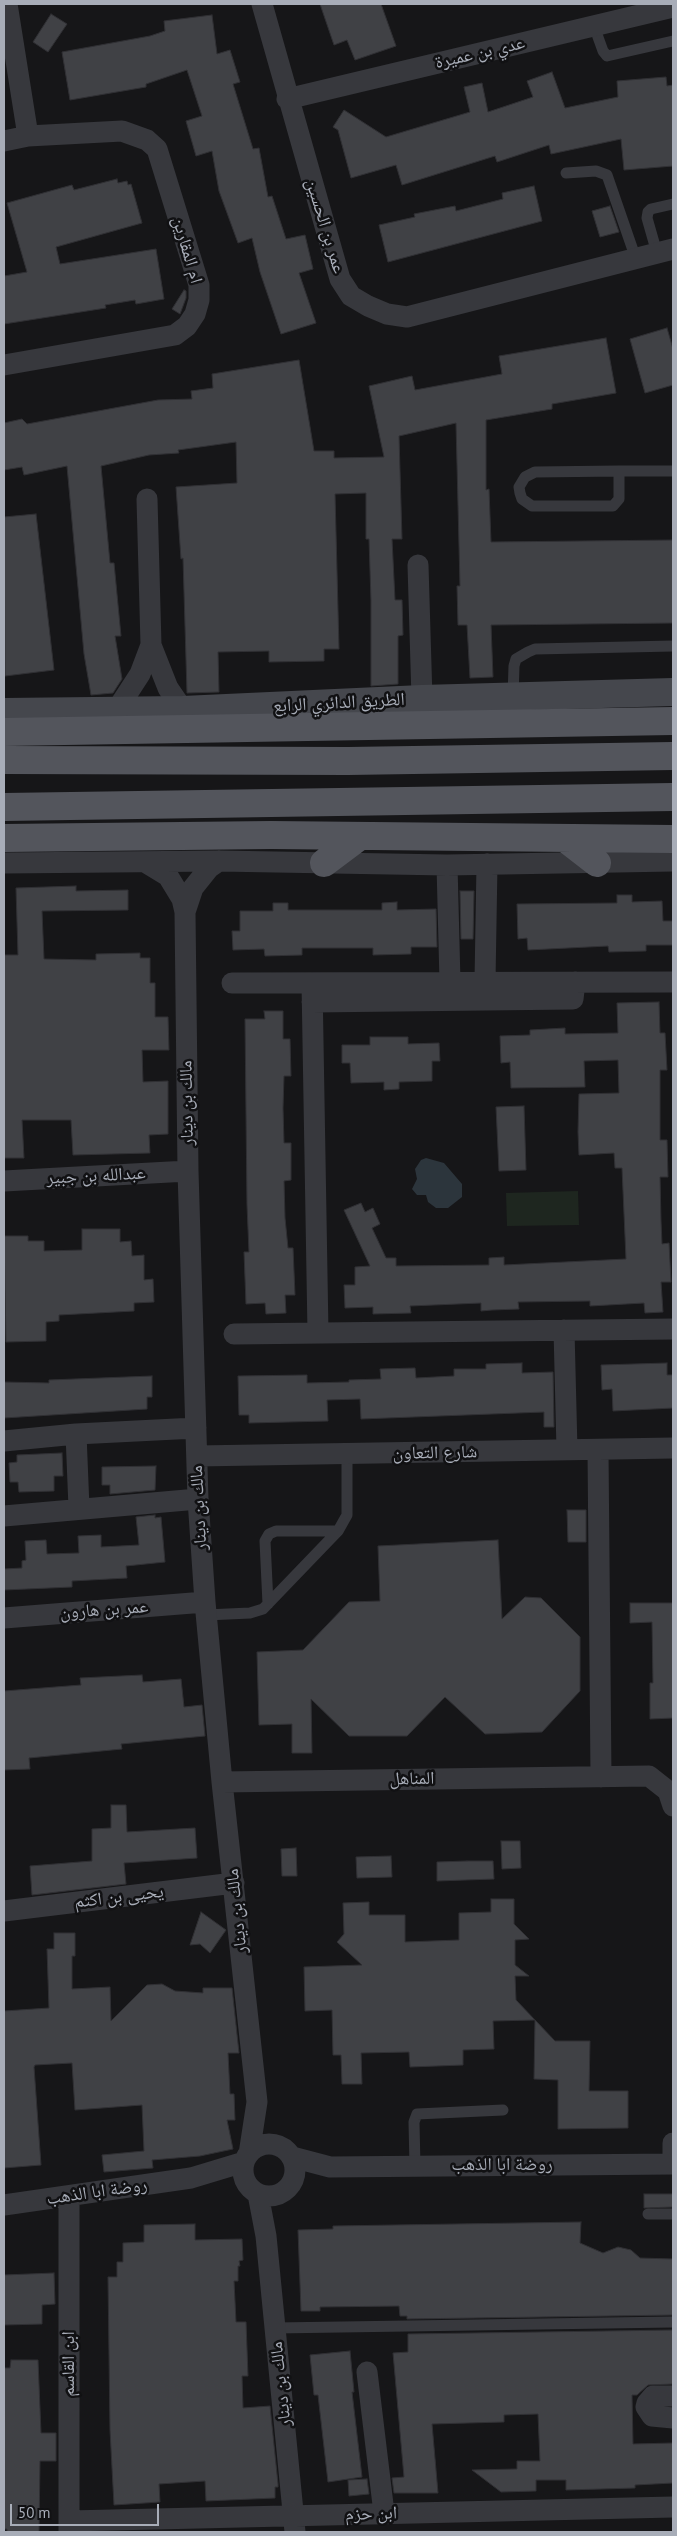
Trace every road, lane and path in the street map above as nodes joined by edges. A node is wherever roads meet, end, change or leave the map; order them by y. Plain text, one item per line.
1 (7, 4) edge
2 (262, 4) edge
3 (673, 7) edge
4 (594, 26) junction
5 (673, 41) edge
6 (287, 100) junction
7 (28, 136) junction
8 (4, 141) edge
9 (566, 173) dead end
10 (673, 204) edge
11 (665, 251) edge
12 (636, 259) junction
13 (4, 365) edge
14 (673, 470) edge
15 (619, 471) junction
16 (147, 499) dead end
17 (418, 565) dead end
18 (151, 645) junction
19 (673, 646) edge
20 (673, 692) edge
21 (513, 696) junction
22 (422, 700) junction
23 (184, 710) junction
24 (116, 711) junction
25 (4, 712) edge
26 (673, 721) edge
27 (381, 726) junction
28 (4, 732) edge
29 (673, 756) edge
30 (4, 760) edge
31 (673, 797) edge
32 (4, 807) edge
33 (360, 836) junction
34 (4, 838) edge
35 (566, 839) junction
36 (673, 839) edge
37 (220, 861) junction
38 (673, 861) edge
39 (145, 862) junction
40 (4, 863) edge
41 (324, 863) junction
42 (597, 863) junction
43 (447, 864) junction
44 (487, 864) junction
45 (185, 912) junction
46 (485, 980) junction
47 (450, 982) junction
48 (575, 982) junction
49 (673, 982) edge
50 (232, 983) dead end
51 (312, 992) junction
52 (188, 1171) junction
53 (4, 1181) edge
54 (673, 1329) edge
55 (564, 1330) junction
56 (318, 1333) junction
57 (234, 1334) dead end
58 (196, 1428) junction
59 (83, 1433) junction
60 (4, 1440) edge
61 (673, 1448) edge
62 (567, 1450) junction
63 (598, 1450) junction
64 (347, 1454) junction
65 (197, 1456) junction
66 (198, 1499) junction
67 (86, 1507) junction
68 (4, 1516) edge
69 (338, 1531) junction
70 (268, 1604) junction
71 (205, 1608) junction
72 (4, 1618) edge
73 (601, 1777) junction
74 (222, 1782) junction
75 (673, 1806) edge
76 (234, 1883) junction
77 (4, 1911) edge
78 (257, 2102) junction
79 (503, 2110) dead end
80 (673, 2142) edge
81 (285, 2152) junction
82 (673, 2164) edge
83 (415, 2166) junction
84 (330, 2167) junction
85 (254, 2177) junction
86 (294, 2180) junction
87 (69, 2196) junction
88 (4, 2205) edge
89 (648, 2214) dead end
90 (673, 2214) edge
91 (673, 2322) edge
92 (275, 2328) junction
93 (367, 2372) dead end
94 (673, 2396) edge
95 (673, 2418) edge
96 (673, 2507) edge
97 (384, 2513) junction
98 (295, 2524) edge
99 (69, 2527) edge

1 - 7 street
2 - 6 street, عمر بن الحسين
3 - 4 street, عدي بن عميرة
4 - 5 lane
4 - 6 street, عدي بن عميرة
6 - 12 street, عمر بن الحسين
7 - 8 street, ام المقارين
7 - 13 street, ام المقارين
9 - 12 lane
10 - 11 lane
11 - 12 street, عمر بن الحسين
14 - 15 lane
15 - 15 lane
16 - 18 street
17 - 22 street
18 - 23 street
18 - 24 street
19 - 21 lane
20 - 21 street, الطريق الدائري الرابع
21 - 22 street, الطريق الدائري الرابع
22 - 23 street, الطريق الدائري الرابع
22 - 27 street
23 - 24 street, الطريق الدائري الرابع
24 - 25 street, الطريق الدائري الرابع
26 - 27 main road
27 - 28 main road
29 - 30 main road
31 - 32 main road
33 - 34 main road
33 - 35 main road
33 - 41 main road
35 - 36 main road
35 - 42 main road
37 - 39 street
37 - 41 street
37 - 45 street, مالك بن دينار
38 - 42 street
39 - 40 street
39 - 45 street, مالك بن دينار
41 - 43 street
42 - 44 street
43 - 44 street
43 - 47 street
44 - 46 street
45 - 52 street, مالك بن دينار
46 - 47 street
46 - 48 street
47 - 51 street
48 - 49 street
48 - 51 street
50 - 51 street
51 - 56 street
52 - 53 street, عبدالله بن جبير
52 - 58 street, مالك بن دينار
54 - 55 street
55 - 56 street
55 - 62 street
56 - 57 street
58 - 59 street
58 - 65 street, مالك بن دينار
59 - 60 street
59 - 67 street
61 - 63 street, شارع التعاون
62 - 63 street, شارع التعاون
62 - 64 street, شارع التعاون
63 - 73 street
64 - 65 street, شارع التعاون
64 - 69 lane
65 - 66 street, مالك بن دينار
66 - 67 street
66 - 71 street, مالك بن دينار
67 - 68 street
69 - 70 lane
69 - 70 lane
70 - 71 lane
71 - 72 street, عمر بن هارون
71 - 74 street, مالك بن دينار
73 - 74 street, المناهل
73 - 75 street, المناهل
74 - 76 street, مالك بن دينار
76 - 77 street, يحيى بن اكثم
76 - 78 street, مالك بن دينار
78 - 81 street, مالك بن دينار
78 - 85 street, مالك بن دينار
79 - 83 lane
80 - 82 street
81 - 84 street, روضة ابا الذهب
81 - 85 street, روضة ابا الذهب
81 - 86 street
82 - 83 street, روضة ابا الذهب
83 - 84 street, روضة ابا الذهب
84 - 86 street, روضة ابا الذهب
85 - 86 street
85 - 87 street, روضة ابا الذهب
85 - 92 street, مالك بن دينار
87 - 88 street, روضة ابا الذهب
87 - 99 street, ابن القاسم
89 - 90 lane
91 - 92 lane
92 - 98 street, مالك بن دينار
93 - 97 street
94 - 95 street
96 - 97 street, ابن حزم
97 - 98 street, ابن حزم
98 - 99 street, ابن حزم

